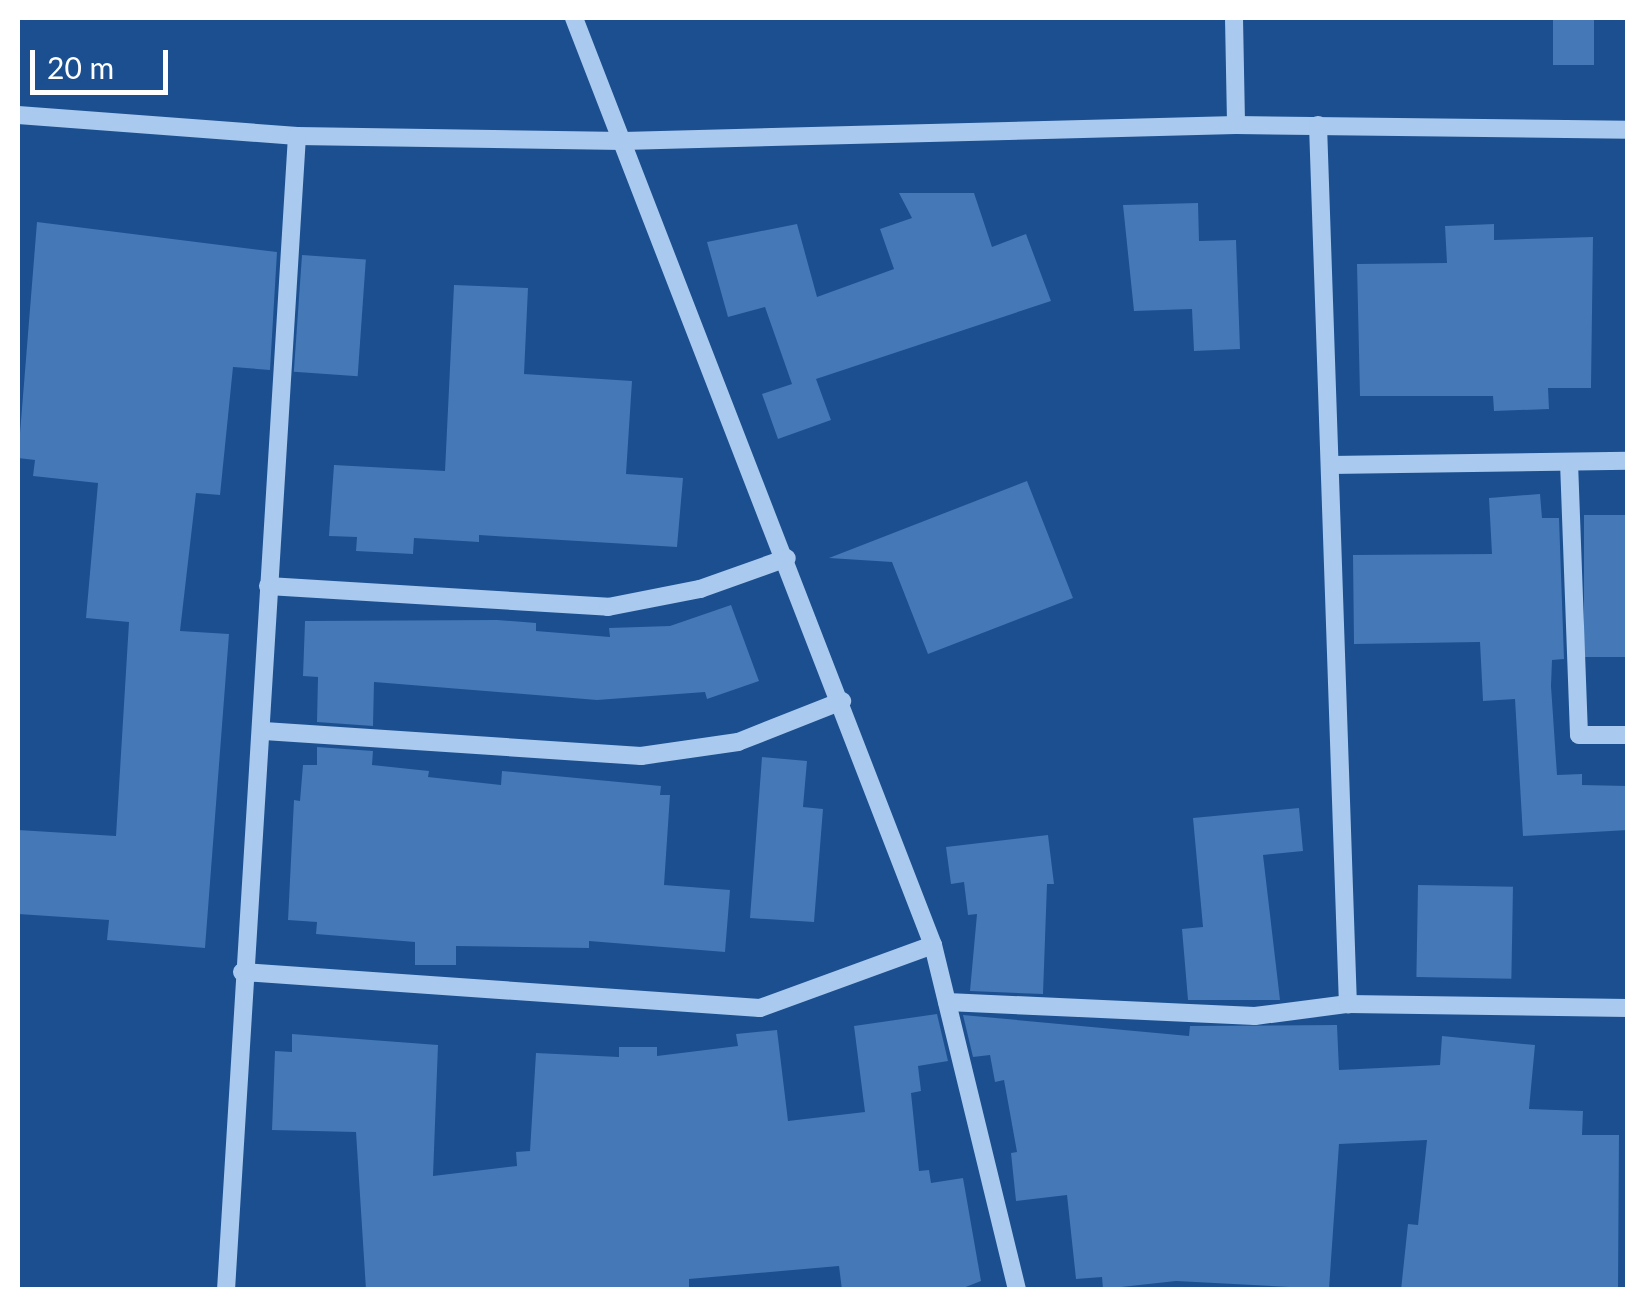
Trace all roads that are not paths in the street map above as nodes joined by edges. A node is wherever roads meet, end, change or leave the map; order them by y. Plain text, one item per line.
1 (574, 18) edge
2 (1234, 18) edge
3 (18, 115) edge
4 (1236, 125) junction
5 (1318, 126) junction
6 (1628, 130) edge
7 (298, 136) junction
8 (623, 141) junction
9 (1568, 462) junction
10 (1628, 462) edge
11 (1330, 465) junction
12 (787, 558) junction
13 (268, 586) junction
14 (842, 702) junction
15 (264, 731) junction
16 (1628, 734) edge
17 (933, 945) junction
18 (242, 972) junction
19 (947, 1002) junction
20 (1348, 1004) junction
21 (1628, 1008) edge
22 (226, 1290) edge
23 (1017, 1290) edge

1 - 8 street
2 - 4 street
3 - 7 street
4 - 5 street
4 - 8 street
5 - 6 street
5 - 11 street
7 - 8 street
7 - 13 street
8 - 12 street
9 - 10 street
9 - 11 street
9 - 16 street
11 - 20 street
12 - 13 street
12 - 14 street
13 - 15 street
14 - 15 street
14 - 17 street
15 - 18 street
17 - 18 street
17 - 19 street
18 - 22 street
19 - 20 street
19 - 23 street
20 - 21 street

